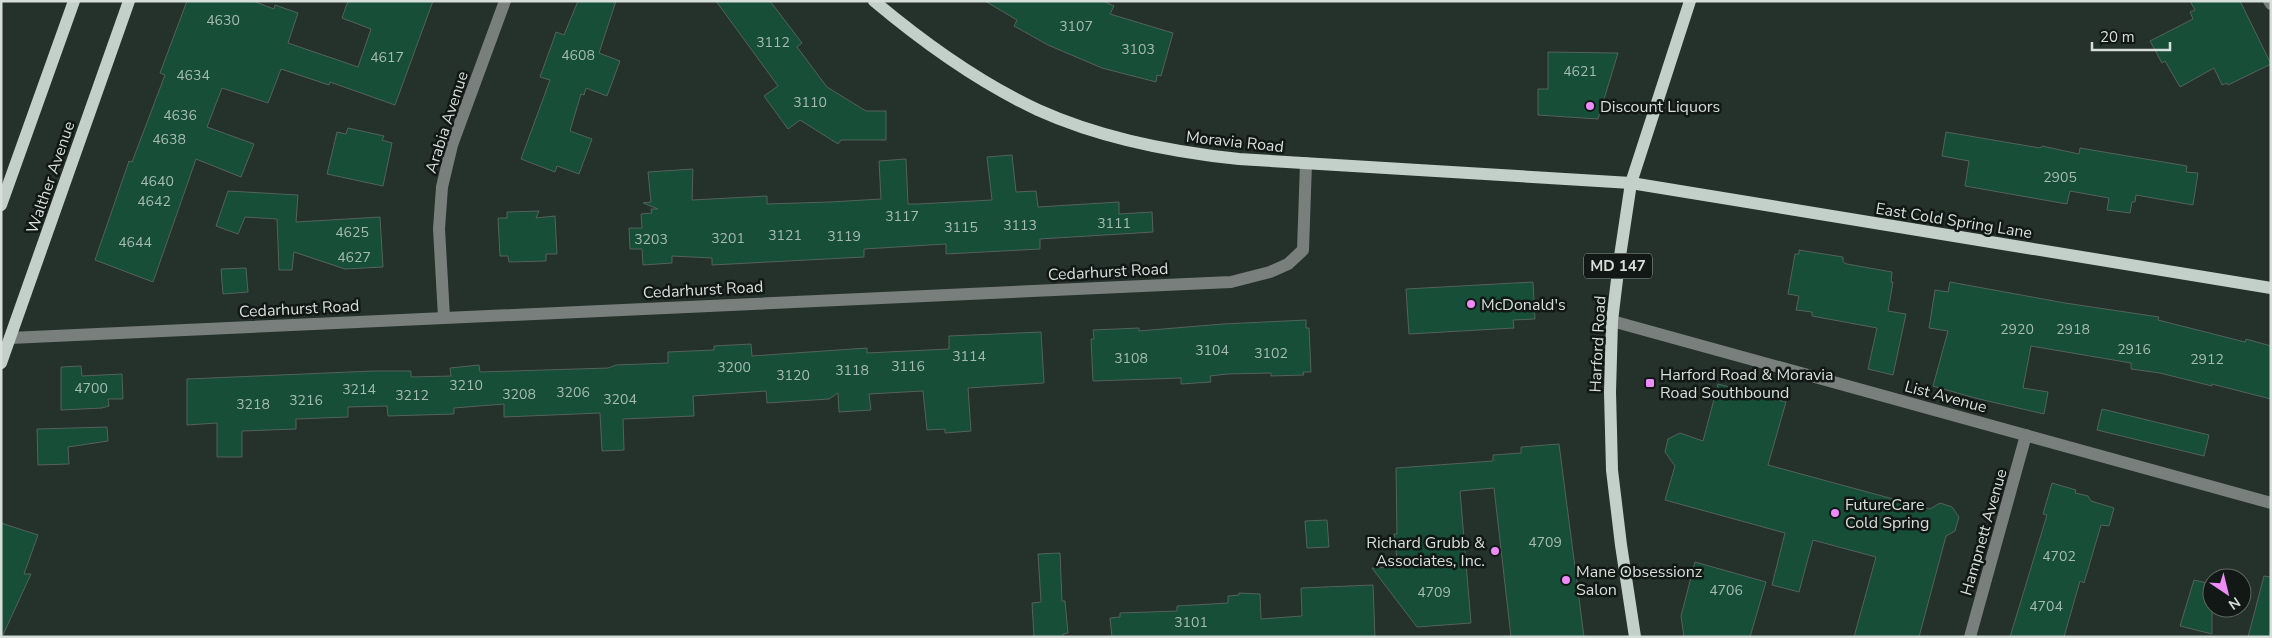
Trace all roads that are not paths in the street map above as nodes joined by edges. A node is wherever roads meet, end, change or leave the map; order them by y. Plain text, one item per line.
1 (74, 1) edge
2 (129, 1) edge
3 (505, 1) edge
4 (874, 1) edge
5 (1690, 1) edge
6 (1306, 163) junction
7 (1632, 183) junction
8 (1, 205) edge
9 (2271, 288) edge
10 (444, 317) junction
11 (1612, 322) junction
12 (6, 338) edge
13 (1, 363) edge
14 (2026, 435) junction
15 (2271, 503) edge
16 (1635, 637) edge
17 (1970, 637) edge

1 - 8 main road
2 - 12 main road, Walther Avenue
3 - 10 street, Arabia Avenue
4 - 6 main road, Moravia Road
5 - 7 main road, Harford Road / MD 147
6 - 7 main road, Moravia Road
6 - 10 street, Cedarhurst Road
7 - 9 main road, East Cold Spring Lane
7 - 11 main road, Harford Road / MD 147
10 - 12 street, Cedarhurst Road
11 - 14 street, List Avenue
11 - 16 main road, Harford Road / MD 147
12 - 13 main road, Walther Avenue
14 - 15 street, List Avenue
14 - 17 street, Hampnett Avenue

